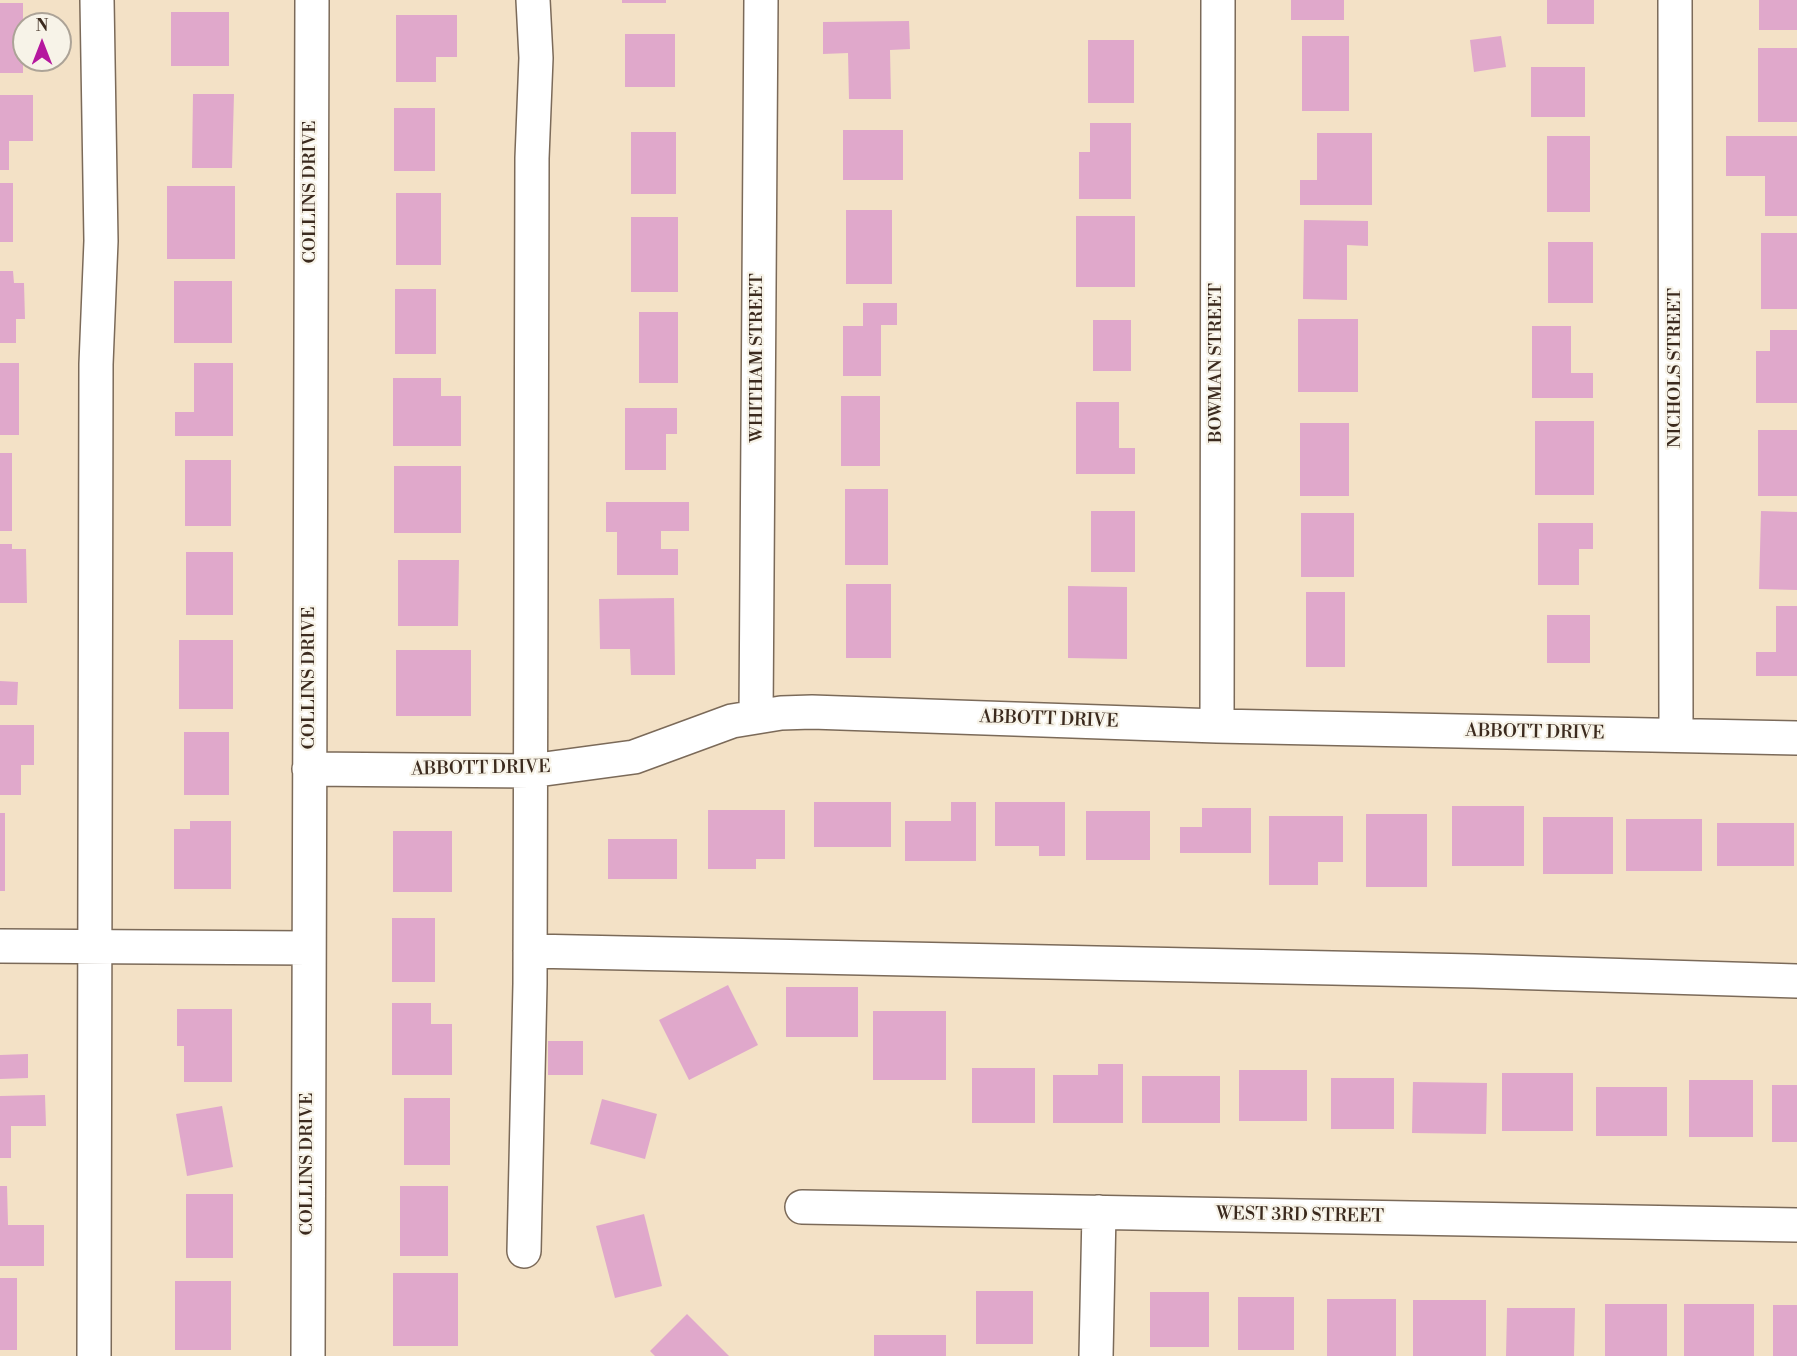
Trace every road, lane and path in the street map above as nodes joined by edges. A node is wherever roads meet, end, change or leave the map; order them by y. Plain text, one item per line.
1 (97, 0) edge
2 (312, 0) edge
3 (533, 0) edge
4 (760, 0) edge
5 (1218, 0) edge
6 (1675, 0) edge
7 (756, 716) junction
8 (1217, 726) junction
9 (1676, 735) junction
10 (1797, 738) edge
11 (309, 769) junction
12 (530, 771) junction
13 (0, 946) edge
14 (97, 947) junction
15 (308, 948) junction
16 (530, 951) junction
17 (1797, 981) edge
18 (802, 1207) dead end
19 (1099, 1212) junction
20 (1797, 1225) edge
21 (524, 1251) dead end
22 (94, 1356) edge
23 (308, 1356) edge
24 (1096, 1356) edge

1 - 14 street
2 - 11 street, COLLINS DRIVE
3 - 12 street
4 - 7 street, WHITHAM STREET
5 - 8 street, BOWMAN STREET
6 - 9 street, NICHOLS STREET
7 - 8 street, ABBOTT DRIVE
7 - 12 street, ABBOTT DRIVE
8 - 9 street, ABBOTT DRIVE
9 - 10 street, ABBOTT DRIVE
11 - 12 street, ABBOTT DRIVE
11 - 15 street, COLLINS DRIVE
12 - 16 street
13 - 14 street
14 - 15 street
14 - 22 street
15 - 23 street, COLLINS DRIVE
16 - 17 street
16 - 21 street
18 - 19 street, WEST 3RD STREET
19 - 20 street, WEST 3RD STREET
19 - 24 street

